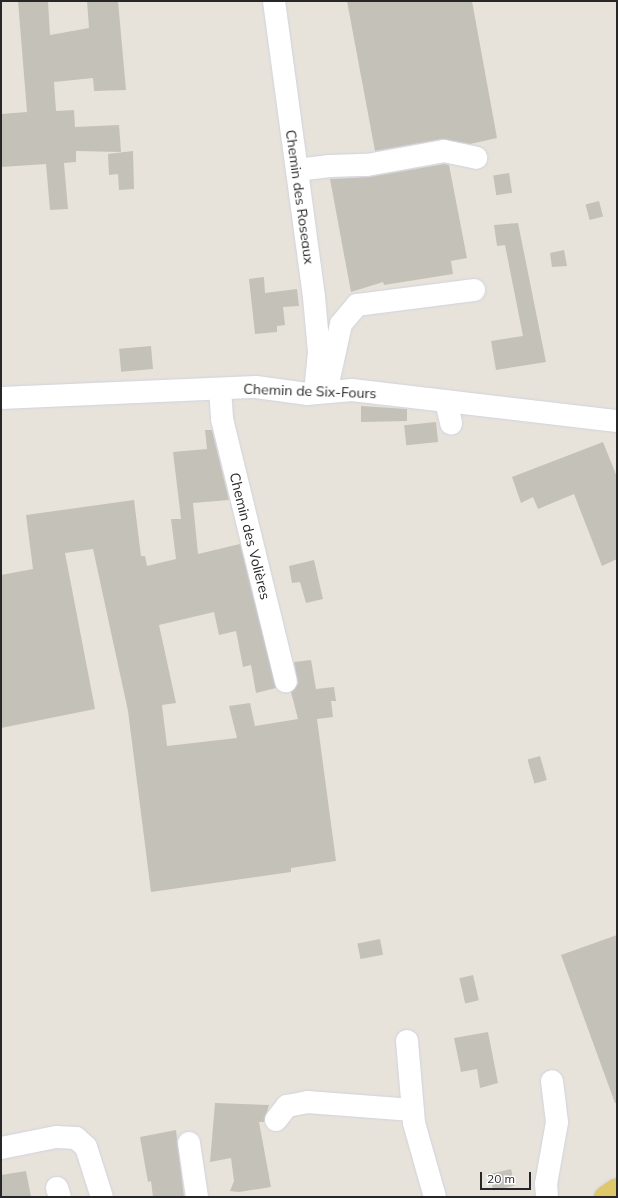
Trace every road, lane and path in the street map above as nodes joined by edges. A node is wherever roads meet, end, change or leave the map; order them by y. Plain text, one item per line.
1 (274, 1) edge
2 (476, 158) dead end
3 (297, 170) junction
4 (474, 290) dead end
5 (220, 389) junction
6 (321, 393) junction
7 (1, 398) edge
8 (446, 401) junction
9 (617, 421) edge
10 (451, 423) dead end
11 (286, 682) dead end
12 (407, 1041) dead end
13 (552, 1081) dead end
14 (413, 1110) junction
15 (276, 1120) dead end
16 (189, 1143) dead end
17 (1, 1148) edge
18 (617, 1189) edge
19 (102, 1197) edge
20 (197, 1197) edge
21 (435, 1197) edge
22 (547, 1197) edge
23 (604, 1197) edge

1 - 3 street, Chemin des Roseaux
2 - 3 street
3 - 6 street, Chemin des Roseaux
4 - 6 street
5 - 6 street, Chemin de Six-Fours
5 - 7 street, Chemin de Six-Fours
5 - 11 street, Chemin des Volières
6 - 8 street, Chemin de Six-Fours
8 - 9 street, Chemin de Six-Fours
8 - 10 street
12 - 14 street
13 - 22 street
14 - 15 street
14 - 21 street
16 - 20 street
17 - 19 street
18 - 23 main road

